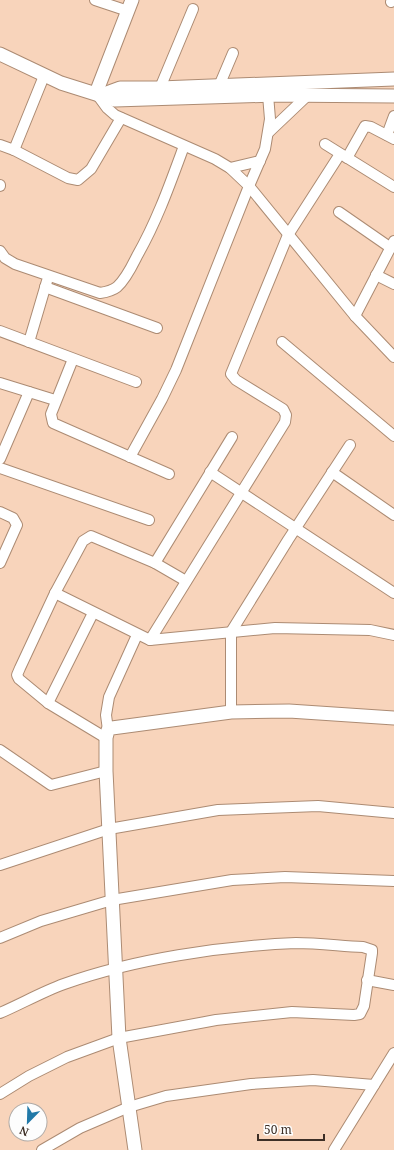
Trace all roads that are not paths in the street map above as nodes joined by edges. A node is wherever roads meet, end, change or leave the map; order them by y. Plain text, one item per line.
1 (95, 0) edge
2 (130, 5) edge
3 (193, 9) dead end
4 (233, 53) dead end
5 (0, 54) edge
6 (44, 76) junction
7 (394, 80) edge
8 (219, 86) junction
9 (160, 88) junction
10 (99, 94) junction
11 (268, 95) junction
12 (308, 95) junction
13 (394, 96) edge
14 (394, 116) edge
15 (121, 118) junction
16 (269, 132) junction
17 (391, 137) edge
18 (325, 144) dead end
19 (0, 145) edge
20 (184, 146) junction
21 (14, 150) junction
22 (343, 156) junction
23 (260, 161) junction
24 (230, 168) junction
25 (248, 186) junction
26 (394, 187) edge
27 (339, 212) dead end
28 (288, 235) junction
29 (392, 245) edge
30 (0, 251) edge
31 (376, 275) junction
32 (49, 276) junction
33 (394, 284) edge
34 (45, 288) junction
35 (355, 316) junction
36 (156, 328) dead end
37 (0, 331) edge
38 (29, 342) junction
39 (282, 342) dead end
40 (394, 357) edge
41 (73, 359) junction
42 (136, 382) dead end
43 (0, 383) edge
44 (29, 392) junction
45 (55, 400) junction
46 (394, 436) edge
47 (232, 437) dead end
48 (350, 445) dead end
49 (130, 457) junction
50 (0, 459) edge
51 (0, 468) edge
52 (210, 472) junction
53 (332, 472) junction
54 (169, 474) dead end
55 (241, 492) junction
56 (0, 512) edge
57 (394, 515) edge
58 (149, 520) dead end
59 (296, 527) junction
60 (0, 563) edge
61 (155, 563) junction
62 (186, 581) junction
63 (55, 593) junction
64 (394, 593) edge
65 (93, 613) junction
66 (231, 632) junction
67 (137, 635) junction
68 (394, 635) edge
69 (150, 640) junction
70 (48, 703) junction
71 (231, 712) junction
72 (394, 718) edge
73 (107, 734) junction
74 (0, 750) edge
75 (106, 771) junction
76 (394, 813) edge
77 (109, 829) junction
78 (0, 865) edge
79 (394, 881) edge
80 (112, 900) junction
81 (0, 938) edge
82 (115, 969) junction
83 (367, 980) junction
84 (394, 985) edge
85 (0, 1013) edge
86 (119, 1038) junction
87 (394, 1053) edge
88 (374, 1085) junction
89 (0, 1094) edge
90 (130, 1107) junction
91 (42, 1150) edge
92 (135, 1150) edge
93 (334, 1150) edge

1 - 2 street
2 - 10 street
3 - 9 street
4 - 8 street
5 - 6 street
6 - 10 street
6 - 21 street
7 - 8 street
8 - 9 street
9 - 10 street
10 - 11 street
10 - 15 street
11 - 12 street
11 - 16 street
12 - 13 street
12 - 16 street
14 - 17 street
15 - 20 street
15 - 21 street
16 - 23 street
17 - 22 street
18 - 22 street
19 - 21 street
20 - 24 street
20 - 32 street
22 - 26 street
22 - 28 street
23 - 24 street
23 - 25 street
24 - 25 street
25 - 28 street
25 - 49 street
27 - 29 street
28 - 35 street
28 - 55 street
29 - 31 street
30 - 32 street
31 - 33 street
31 - 35 street
32 - 34 street
34 - 36 street
34 - 38 street
35 - 40 street
37 - 38 street
38 - 41 street
39 - 46 street
41 - 42 street
41 - 45 street
43 - 44 street
44 - 45 street
44 - 50 street
45 - 49 street
47 - 52 street
48 - 53 street
49 - 54 street
51 - 58 street
52 - 55 street
52 - 61 street
53 - 57 street
53 - 59 street
55 - 59 street
55 - 62 street
56 - 60 street
59 - 64 street
59 - 66 street
61 - 62 street
61 - 63 street
62 - 69 street
63 - 65 street
63 - 70 street
65 - 67 street
65 - 70 street
66 - 68 street
66 - 69 street
66 - 71 street
67 - 69 street
67 - 73 street
70 - 73 street
71 - 72 street
71 - 73 street
73 - 75 street
74 - 75 street
75 - 77 street
76 - 77 street
77 - 78 street
77 - 80 street
79 - 80 street
80 - 81 street
80 - 82 street
82 - 83 street
82 - 85 street
82 - 86 street
83 - 84 street
83 - 86 street
86 - 89 street
86 - 90 street
87 - 88 street
88 - 90 street
88 - 93 street
90 - 91 street
90 - 92 street

